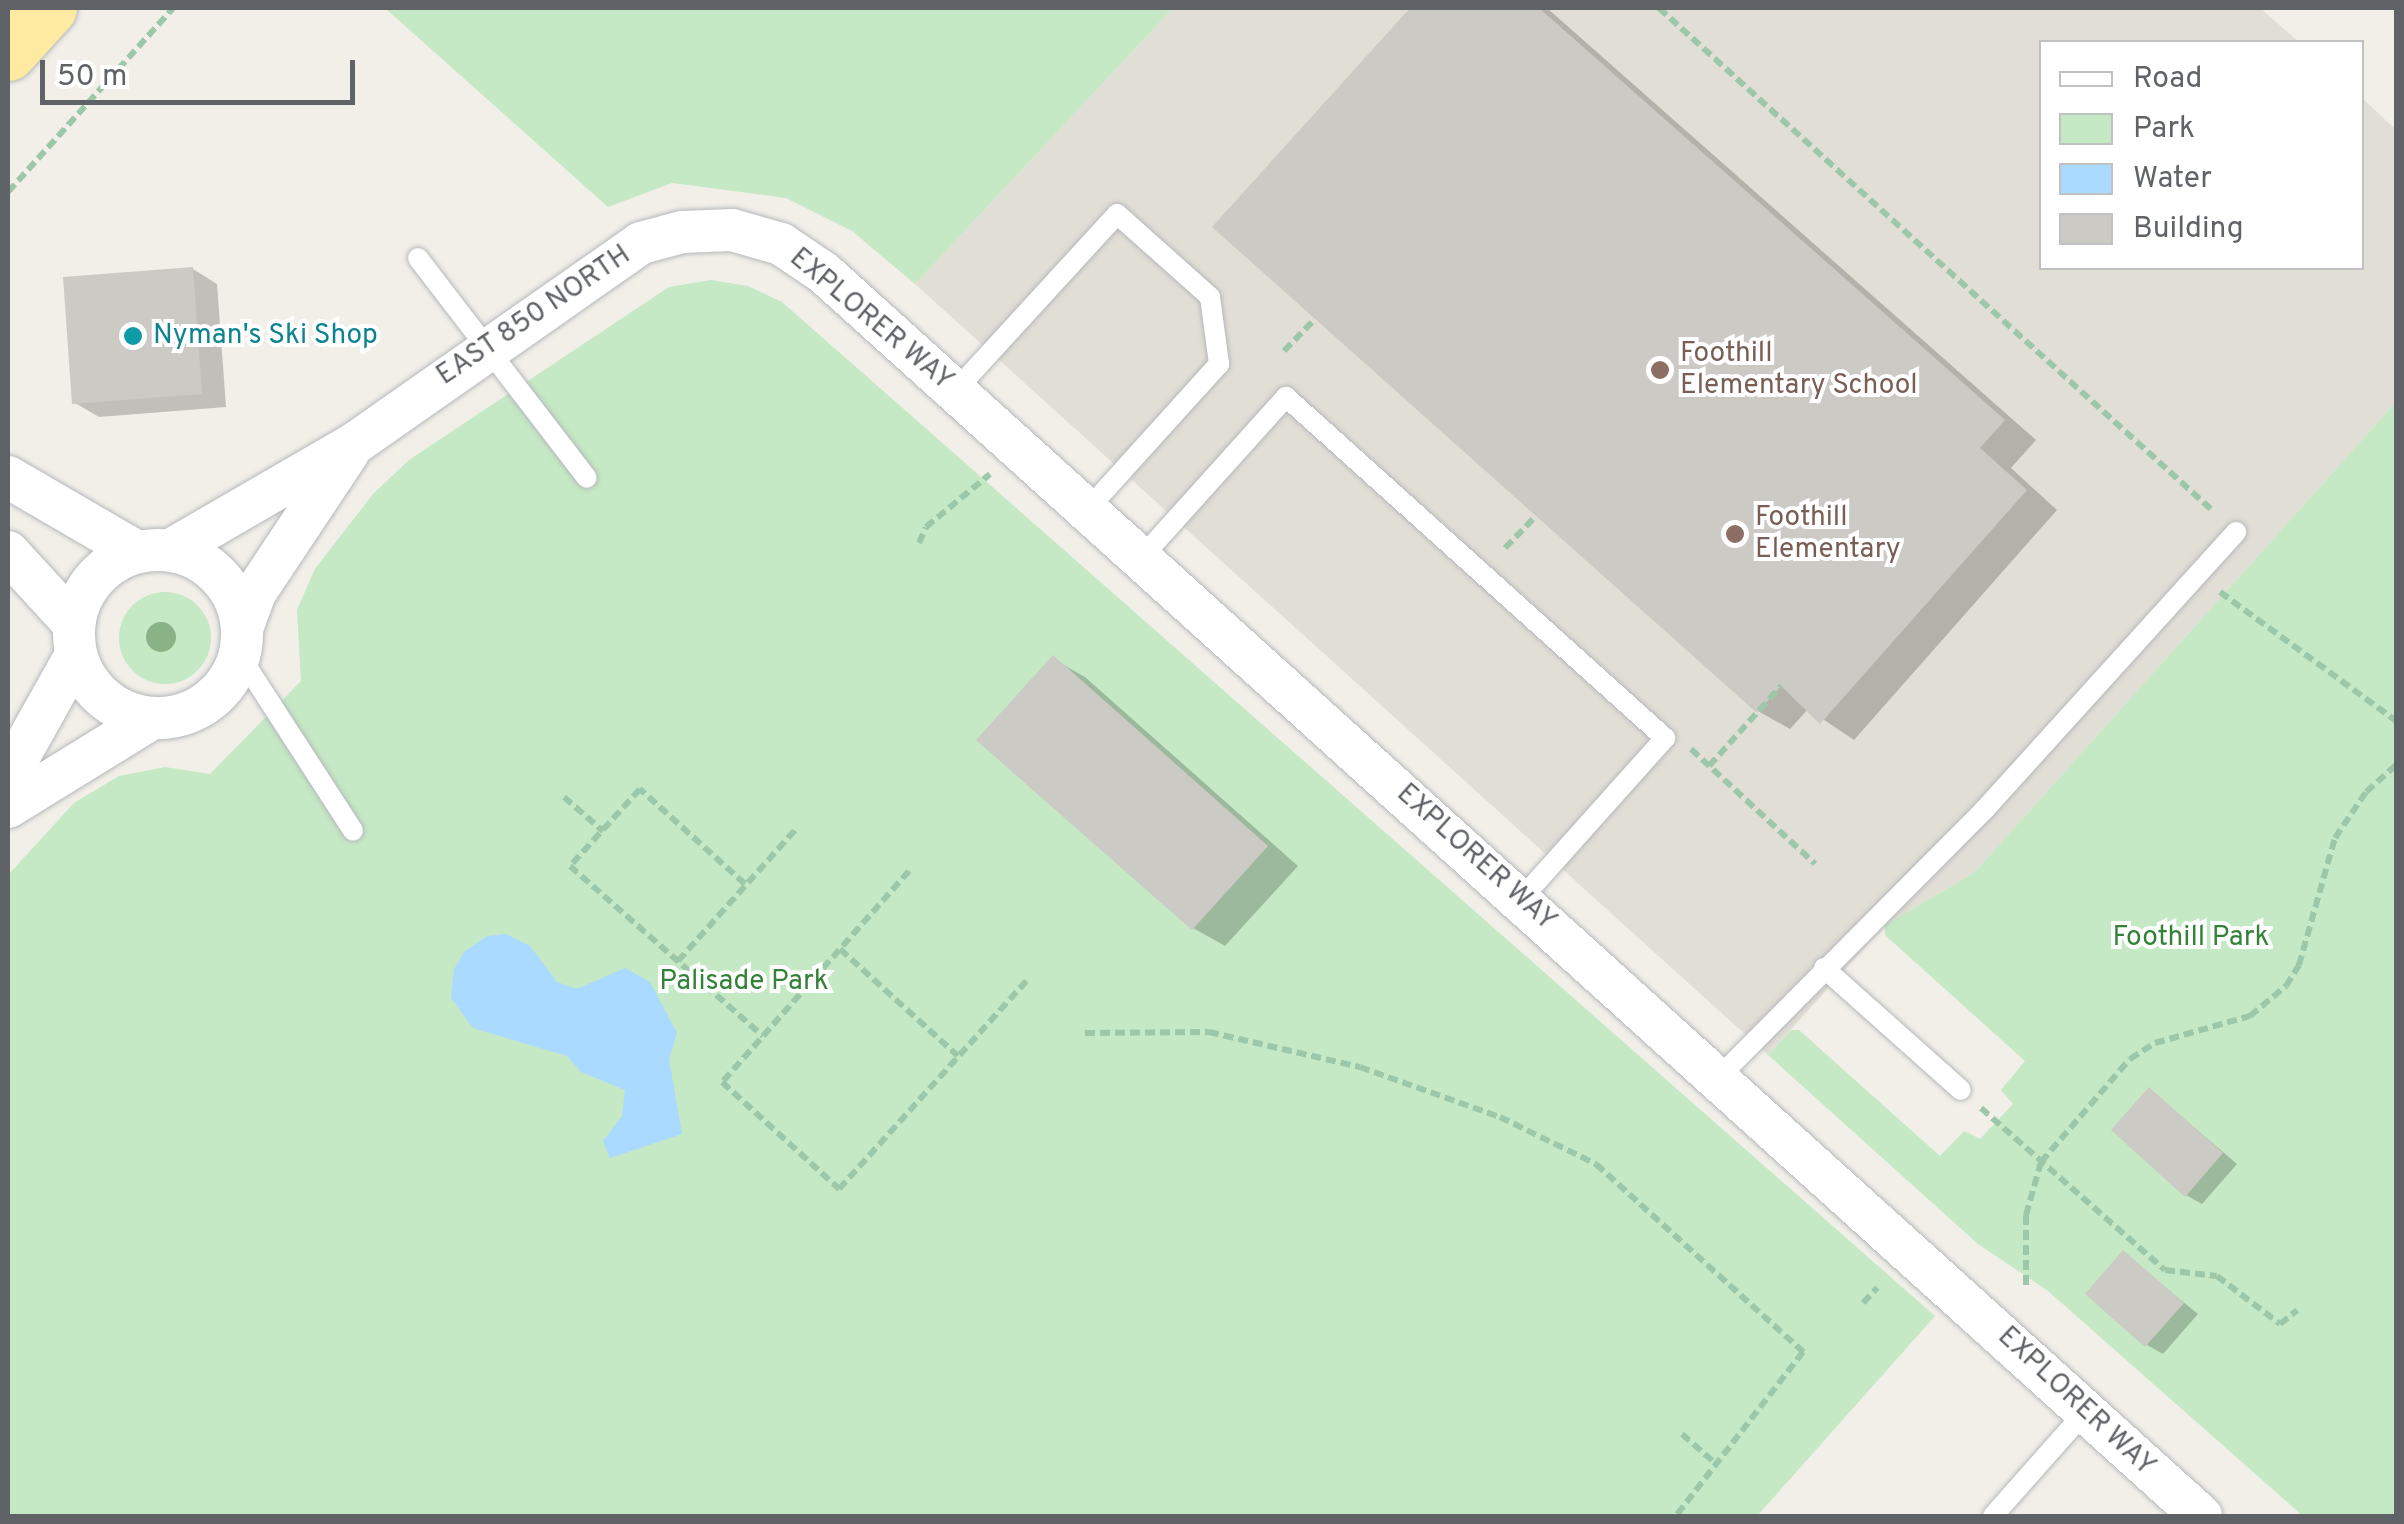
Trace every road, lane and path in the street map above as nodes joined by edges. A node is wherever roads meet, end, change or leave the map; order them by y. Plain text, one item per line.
1 (49, 8) edge
2 (173, 8) edge
3 (1659, 8) edge
4 (8, 54) edge
5 (8, 192) edge
6 (732, 230) joint
7 (418, 258) dead end
8 (1315, 318) dead end
9 (482, 348) junction
10 (1284, 351) dead end
11 (955, 391) junction
12 (354, 444) junction
13 (1001, 463) dead end
14 (8, 477) edge
15 (587, 478) dead end
16 (1087, 510) junction
17 (1536, 516) dead end
18 (2236, 532) joint
19 (920, 543) dead end
20 (1505, 548) dead end
21 (154, 551) junction
22 (8, 552) edge
23 (1140, 558) junction
24 (2221, 593) dead end
25 (75, 640) junction
26 (241, 641) junction
27 (1781, 686) dead end
28 (151, 719) junction
29 (2396, 721) edge
30 (1689, 748) dead end
31 (2396, 765) edge
32 (1709, 766) junction
33 (8, 776) edge
34 (564, 797) dead end
35 (8, 806) edge
36 (796, 830) dead end
37 (353, 831) dead end
38 (602, 831) junction
39 (1815, 864) dead end
40 (908, 871) dead end
41 (745, 884) junction
42 (1521, 899) junction
43 (840, 949) junction
44 (678, 961) junction
45 (1824, 968) junction
46 (1026, 980) dead end
47 (1085, 1033) dead end
48 (763, 1036) junction
49 (958, 1056) junction
50 (1719, 1076) junction
51 (1961, 1090) dead end
52 (1993, 1119) dead end
53 (2041, 1162) junction
54 (2026, 1285) dead end
55 (1876, 1288) dead end
56 (1863, 1303) dead end
57 (2297, 1310) dead end
58 (2085, 1412) junction
59 (1682, 1434) dead end
60 (1716, 1464) junction
61 (1676, 1516) edge
62 (1992, 1516) edge
63 (2201, 1516) edge

1 - 4 highway
2 - 5 path
3 - 18 path
6 - 9 street, EAST 850 NORTH
6 - 11 street, EXPLORER WAY
7 - 9 lane
8 - 10 path
9 - 12 street, EAST 850 NORTH
9 - 15 lane
11 - 16 street, EXPLORER WAY
11 - 16 lane
12 - 21 street, EAST 850 NORTH
12 - 26 street, EAST 850 NORTH
13 - 19 path
14 - 21 street
16 - 23 street, EXPLORER WAY
17 - 20 path
18 - 45 lane
21 - 25 street
21 - 26 street
22 - 25 street
23 - 42 street, EXPLORER WAY
23 - 42 lane
24 - 29 path
25 - 28 street
25 - 33 street
26 - 28 street
26 - 37 lane
27 - 32 path
28 - 35 street
30 - 32 path
31 - 53 path
32 - 39 path
34 - 38 path
36 - 41 path
38 - 41 path
38 - 44 path
40 - 43 path
41 - 44 path
42 - 50 street, EXPLORER WAY
43 - 48 path
43 - 49 path
44 - 48 path
45 - 50 lane
45 - 51 lane
46 - 49 path
47 - 60 path
48 - 49 path
50 - 58 street, EXPLORER WAY
52 - 53 path
53 - 54 path
53 - 57 path
55 - 56 path
58 - 62 lane
58 - 63 street, EXPLORER WAY
59 - 60 path
60 - 61 path

